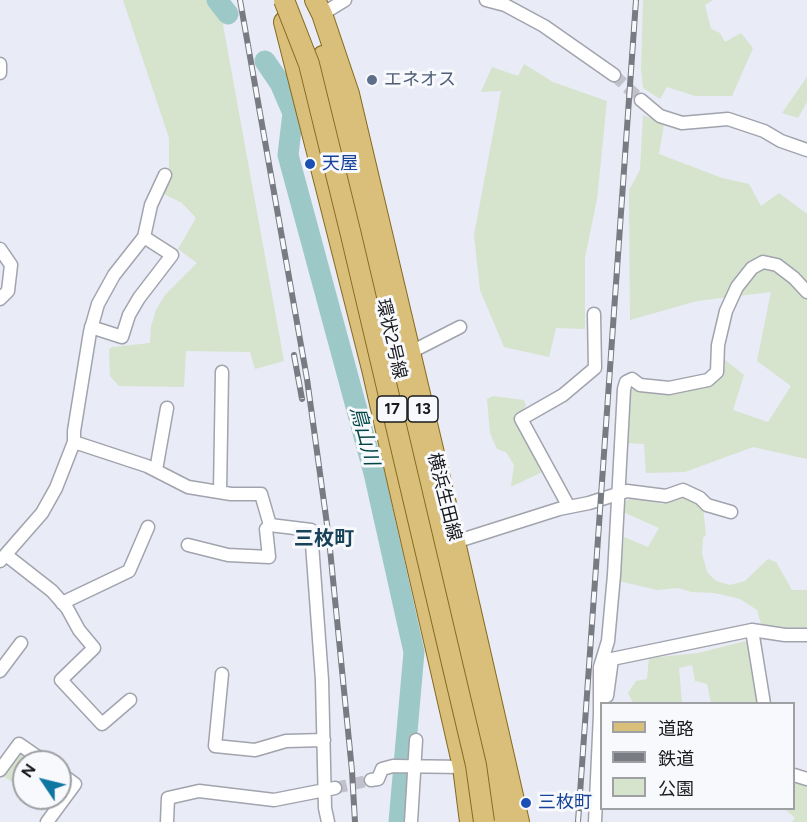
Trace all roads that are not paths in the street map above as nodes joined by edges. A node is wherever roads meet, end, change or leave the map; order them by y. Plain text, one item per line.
1 (274, 0) edge
2 (284, 0) edge
3 (301, 0) edge
4 (345, 0) edge
5 (486, 0) edge
6 (318, 7) edge
7 (0, 64) edge
8 (0, 73) edge
9 (614, 75) tunnel mouth
10 (641, 100) tunnel mouth
11 (807, 150) edge
12 (165, 175) dead end
13 (144, 237) junction
14 (0, 249) edge
15 (807, 292) edge
16 (0, 299) edge
17 (594, 314) dead end
18 (91, 327) junction
19 (460, 327) dead end
20 (410, 353) junction
21 (222, 372) dead end
22 (167, 408) dead end
23 (74, 442) junction
24 (156, 470) junction
25 (220, 492) junction
26 (619, 493) junction
27 (569, 507) junction
28 (731, 512) dead end
29 (270, 525) junction
30 (148, 527) dead end
31 (455, 542) junction
32 (188, 545) dead end
33 (3, 558) edge
34 (62, 603) junction
35 (752, 630) junction
36 (807, 635) edge
37 (21, 643) dead end
38 (0, 671) edge
39 (222, 674) dead end
40 (130, 700) dead end
41 (602, 702) edge
42 (604, 702) edge
43 (764, 702) edge
44 (324, 740) junction
45 (416, 740) dead end
46 (600, 747) edge
47 (15, 750) edge
48 (28, 750) edge
49 (12, 754) edge
50 (463, 767) junction
51 (414, 768) junction
52 (0, 770) edge
53 (371, 780) tunnel mouth
54 (331, 788) junction
55 (167, 822) edge
56 (328, 822) edge
57 (411, 822) edge
58 (470, 822) edge
59 (484, 822) edge
60 (502, 822) edge
61 (519, 822) edge
62 (596, 822) edge

1 - 50 main road, 13
2 - 59 main road, 環状2号線 / 17, bridge
3 - 60 main road, 環状2号線 / 17
4 - 6 street
5 - 9 street
6 - 20 main road, 横浜生田線 / 13
7 - 8 street
10 - 11 street
12 - 13 street
13 - 18 street
13 - 18 street
14 - 16 street
15 - 26 street
17 - 27 street
18 - 23 street
19 - 20 street
20 - 31 main road, 横浜生田線 / 13
21 - 25 street
22 - 24 street
23 - 24 street
23 - 33 street
24 - 25 street
25 - 29 street
26 - 27 street
26 - 28 street
26 - 41 street
27 - 31 street
29 - 32 street
29 - 44 street
30 - 34 street
31 - 61 main road, 横浜生田線 / 13
33 - 34 street
34 - 40 street
35 - 36 street
35 - 42 street
35 - 43 street
37 - 38 street
39 - 44 street
44 - 54 street
45 - 51 street
46 - 62 street
47 - 48 street
49 - 52 street
50 - 51 street
50 - 58 main road, 13
51 - 53 street
51 - 57 street
54 - 55 street
54 - 56 street

